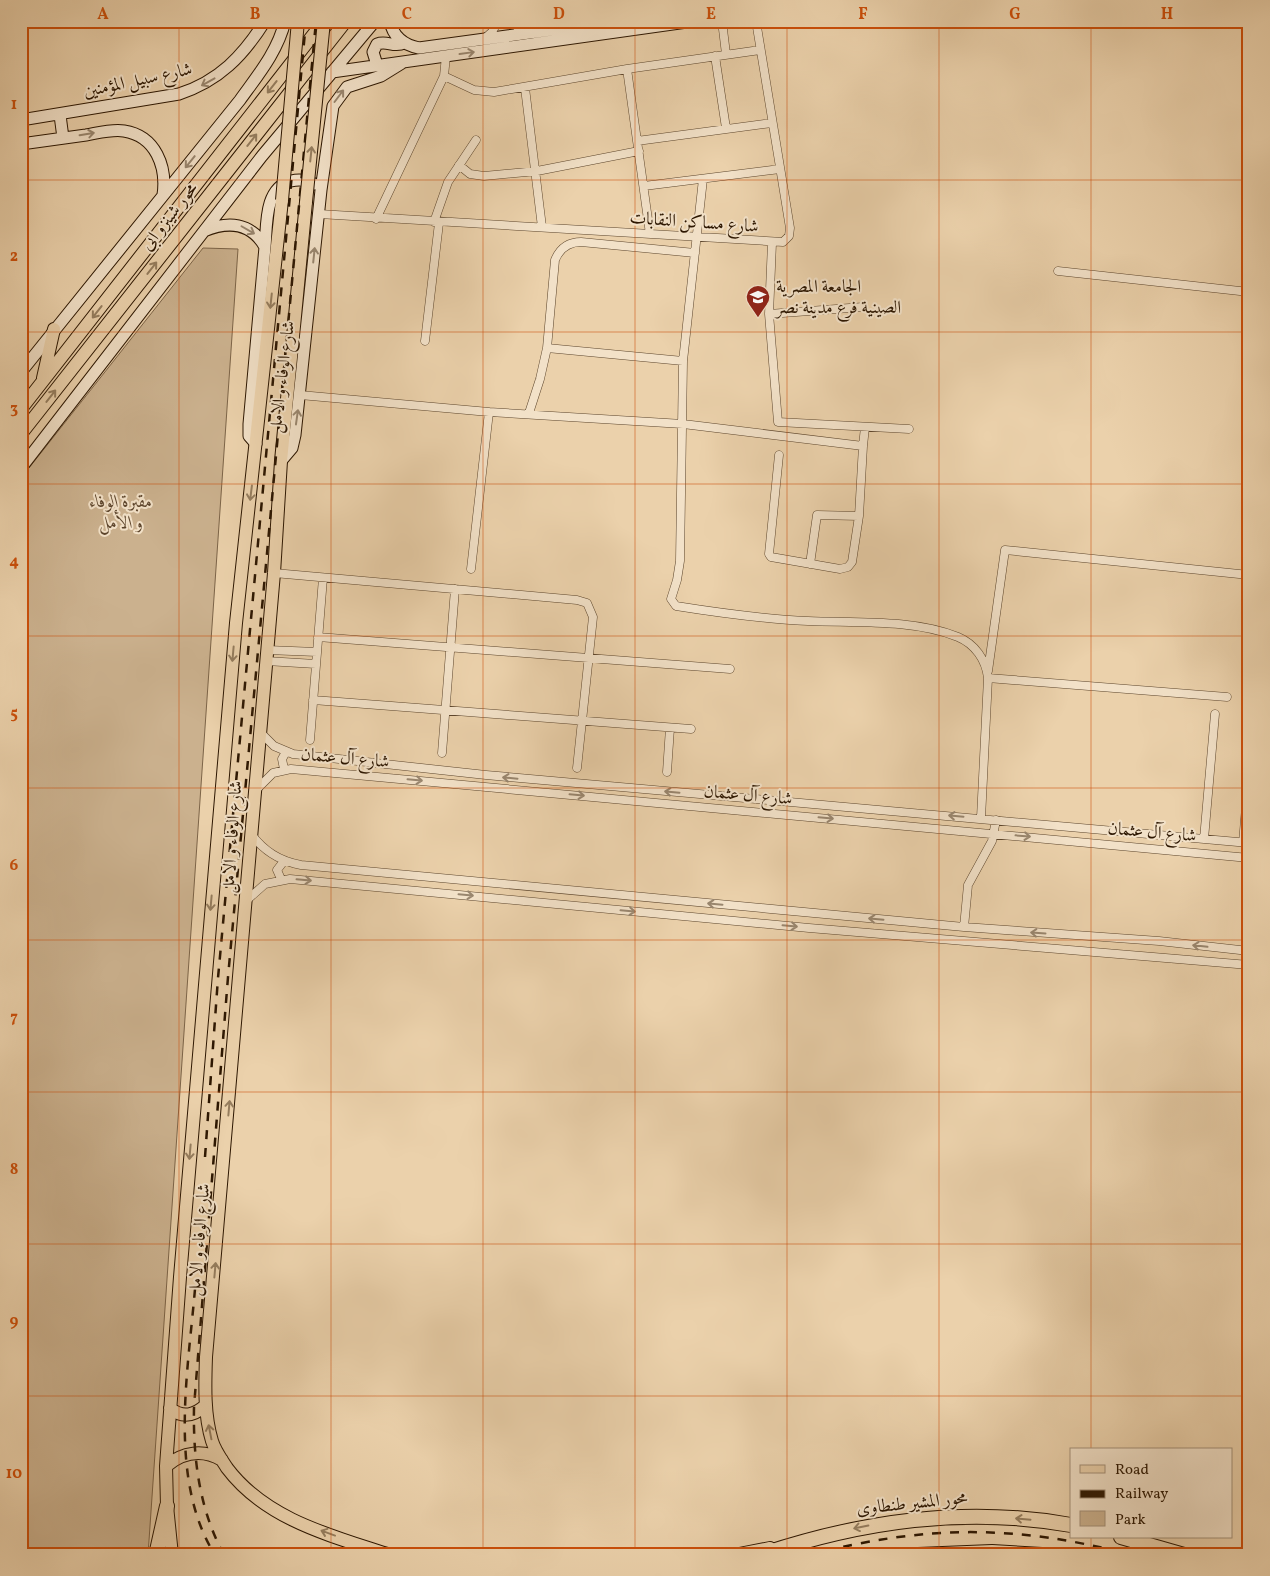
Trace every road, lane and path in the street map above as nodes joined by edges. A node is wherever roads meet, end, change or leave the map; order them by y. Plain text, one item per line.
1 (265, 21) edge
2 (285, 21) edge
3 (298, 21) edge
4 (324, 21) edge
5 (346, 21) edge
6 (375, 21) edge
7 (390, 21) edge
8 (498, 21) edge
9 (514, 21) edge
10 (527, 21) edge
11 (618, 21) edge
12 (694, 21) edge
13 (722, 21) edge
14 (756, 21) edge
15 (527, 33) junction
16 (482, 40) junction
17 (404, 43) junction
18 (760, 50) junction
19 (726, 54) junction
20 (446, 56) junction
21 (715, 56) junction
22 (402, 63) junction
23 (377, 65) junction
24 (626, 69) junction
25 (332, 72) junction
26 (444, 76) junction
27 (525, 88) junction
28 (60, 115) junction
29 (21, 120) edge
30 (772, 123) junction
31 (726, 128) junction
32 (63, 138) junction
33 (476, 140) dead end
34 (637, 141) junction
35 (21, 144) edge
36 (639, 151) junction
37 (459, 165) junction
38 (780, 169) junction
39 (537, 171) junction
40 (703, 179) junction
41 (644, 186) junction
42 (320, 190) junction
43 (163, 195) junction
44 (319, 214) junction
45 (376, 219) junction
46 (436, 222) junction
47 (542, 227) junction
48 (202, 232) junction
49 (650, 234) junction
50 (696, 239) junction
51 (772, 243) junction
52 (265, 247) junction
53 (695, 253) junction
54 (1058, 271) dead end
55 (1249, 292) edge
56 (863, 307) dead end
57 (770, 314) junction
58 (54, 329) junction
59 (425, 342) dead end
60 (546, 348) junction
61 (683, 361) junction
62 (21, 372) edge
63 (42, 383) junction
64 (300, 395) junction
65 (21, 409) edge
66 (490, 412) junction
67 (529, 413) junction
68 (682, 424) junction
69 (865, 427) junction
70 (909, 429) dead end
71 (21, 434) edge
72 (256, 444) junction
73 (863, 446) junction
74 (779, 455) dead end
75 (281, 461) junction
76 (21, 468) edge
77 (859, 516) junction
78 (810, 564) junction
79 (471, 569) dead end
80 (274, 573) junction
81 (1249, 575) edge
82 (323, 578) junction
83 (455, 589) junction
84 (318, 637) junction
85 (450, 647) junction
86 (296, 651) junction
87 (317, 652) junction
88 (266, 656) junction
89 (588, 658) junction
90 (295, 663) junction
91 (316, 664) junction
92 (730, 669) dead end
93 (988, 676) junction
94 (1227, 697) dead end
95 (313, 700) junction
96 (445, 711) junction
97 (1215, 714) dead end
98 (581, 722) junction
99 (670, 728) junction
100 (691, 729) dead end
101 (259, 731) junction
102 (310, 740) dead end
103 (286, 752) junction
104 (442, 753) dead end
105 (577, 768) dead end
106 (284, 769) junction
107 (1249, 771) edge
108 (667, 772) dead end
109 (254, 792) junction
110 (981, 818) junction
111 (996, 820) junction
112 (251, 834) junction
113 (994, 834) junction
114 (1204, 839) junction
115 (1246, 843) edge
116 (1249, 858) edge
117 (284, 861) junction
118 (281, 879) junction
119 (246, 901) junction
120 (811, 913) junction
121 (964, 927) junction
122 (809, 928) junction
123 (1249, 951) edge
124 (1249, 965) edge
125 (206, 1405) junction
126 (170, 1408) junction
127 (222, 1460) junction
128 (166, 1466) junction
129 (167, 1506) junction
130 (1070, 1525) edge
131 (1124, 1538) edge
132 (788, 1546) junction
133 (156, 1555) edge
134 (172, 1555) edge
135 (390, 1555) edge
136 (734, 1555) edge
137 (760, 1555) edge
138 (918, 1555) edge
139 (1042, 1555) edge
140 (1184, 1555) edge

1 -> 28 street, شارع سبيل المؤمنين
2 -> 43 street
3 -> 72 main road, bridge
4 -> 63 main road, محور شينزو ابى
75 -> 4 main road, bridge
71 -> 5 main road, محور شينزو ابى
6 - 25 street
7 - 17 street
8 - 16 street
9 - 15 street
10 - 15 street
11 - 15 street
20 -> 12 street
13 - 19 street
14 - 18 street, شارع مساكن النقابات
15 - 16 street
16 - 17 street
17 - 23 street
18 - 19 street
18 - 30 street, شارع مساكن النقابات
19 - 21 street
20 - 22 street
20 - 26 street
21 - 24 street
21 - 31 street
22 - 23 street
42 -> 22 street, شارع الوفاء و الامل
23 - 25 street
24 - 27 street
24 - 34 street
25 - 48 street
26 - 27 street
26 - 45 street
27 - 39 street
28 - 29 street, شارع سبيل المؤمنين
28 - 32 street
30 - 31 street
30 - 38 street, شارع مساكن النقابات
31 - 34 street
32 - 35 street
32 -> 43 street
33 - 37 street
34 - 36 street
36 - 39 street
36 - 41 street
37 - 39 street
37 - 46 street
38 - 40 street
38 - 51 street, شارع مساكن النقابات
39 - 47 street
40 - 41 street
40 - 50 street
41 - 49 street
42 - 44 street, شارع الوفاء و الامل
42 - 52 street, شارع الوفاء و الامل
43 - 58 street
44 - 45 street, شارع مساكن النقابات
64 -> 44 street, شارع الوفاء و الامل
45 - 46 street, شارع مساكن النقابات
46 - 47 street, شارع مساكن النقابات
46 - 59 street
47 - 49 street, شارع مساكن النقابات
48 -> 52 street
48 - 76 street
49 - 50 street, شارع مساكن النقابات
50 - 51 street, شارع مساكن النقابات
50 - 53 street
51 - 57 street
52 - 72 street, شارع الوفاء و الامل
53 - 60 street
53 - 61 street
54 - 55 street
56 - 57 street
57 - 69 street
58 - 62 street
58 - 63 main road
60 - 61 street
60 - 67 street
61 - 68 street
63 - 65 main road, محور شينزو ابى
64 - 66 street
75 -> 64 street, شارع الوفاء و الامل
66 - 67 street
66 - 79 street
67 - 68 street
68 - 73 street
68 - 93 street
69 - 70 street
69 - 73 street
72 -> 126 main road, شارع الوفاء و الامل
73 - 77 street
74 - 78 street
75 - 80 main road, شارع الوفاء و الامل
77 - 78 street
77 - 78 street
80 - 82 street
80 - 88 main road, شارع الوفاء و الامل
81 - 93 street
82 - 83 street
82 - 84 street
83 - 85 street
83 - 89 street
84 - 85 street
84 - 87 street
85 - 89 street
85 - 96 street
86 - 87 street
86 - 88 street
86 - 90 street
87 - 91 street
88 - 90 street
88 - 101 main road, شارع الوفاء و الامل
89 - 92 street
89 - 98 street
90 - 91 street
91 - 95 street
93 - 94 street
93 - 110 street
95 - 96 street
95 - 102 street
96 - 98 street
96 - 104 street
97 - 114 street
98 - 99 street
98 - 105 street
99 - 100 street
99 - 108 street
101 - 103 street, شارع آل عثمان
101 - 109 main road, شارع الوفاء و الامل
103 - 106 street
110 -> 103 street, شارع آل عثمان
106 - 109 street, شارع آل عثمان
106 -> 113 street, شارع آل عثمان
107 - 115 street
109 - 112 main road, شارع الوفاء و الامل
110 - 111 street, شارع آل عثمان
111 - 113 street
111 - 114 street, شارع آل عثمان
112 - 117 street
112 - 119 main road, شارع الوفاء و الامل
113 -> 116 street, شارع آل عثمان
113 - 121 street
114 - 115 street, شارع آل عثمان
117 - 118 street
120 -> 117 street
118 - 119 street
118 -> 122 street
125 -> 119 main road, شارع الوفاء و الامل
121 -> 120 street
120 - 122 street
123 -> 121 street
122 - 124 street
125 - 126 main road
127 -> 125 main road, شارع الوفاء و الامل
126 - 128 main road, شارع الوفاء و الامل
127 - 128 main road
135 -> 127 main road, شارع الوفاء و الامل
128 - 129 main road, شارع الوفاء و الامل
129 - 133 highway
129 - 134 main road, شارع الوفاء و الامل
130 -> 132 highway, محور المشير طنطاوى
131 - 140 highway
132 - 136 main road
132 - 137 highway, محور المشير طنطاوى
138 - 139 highway

